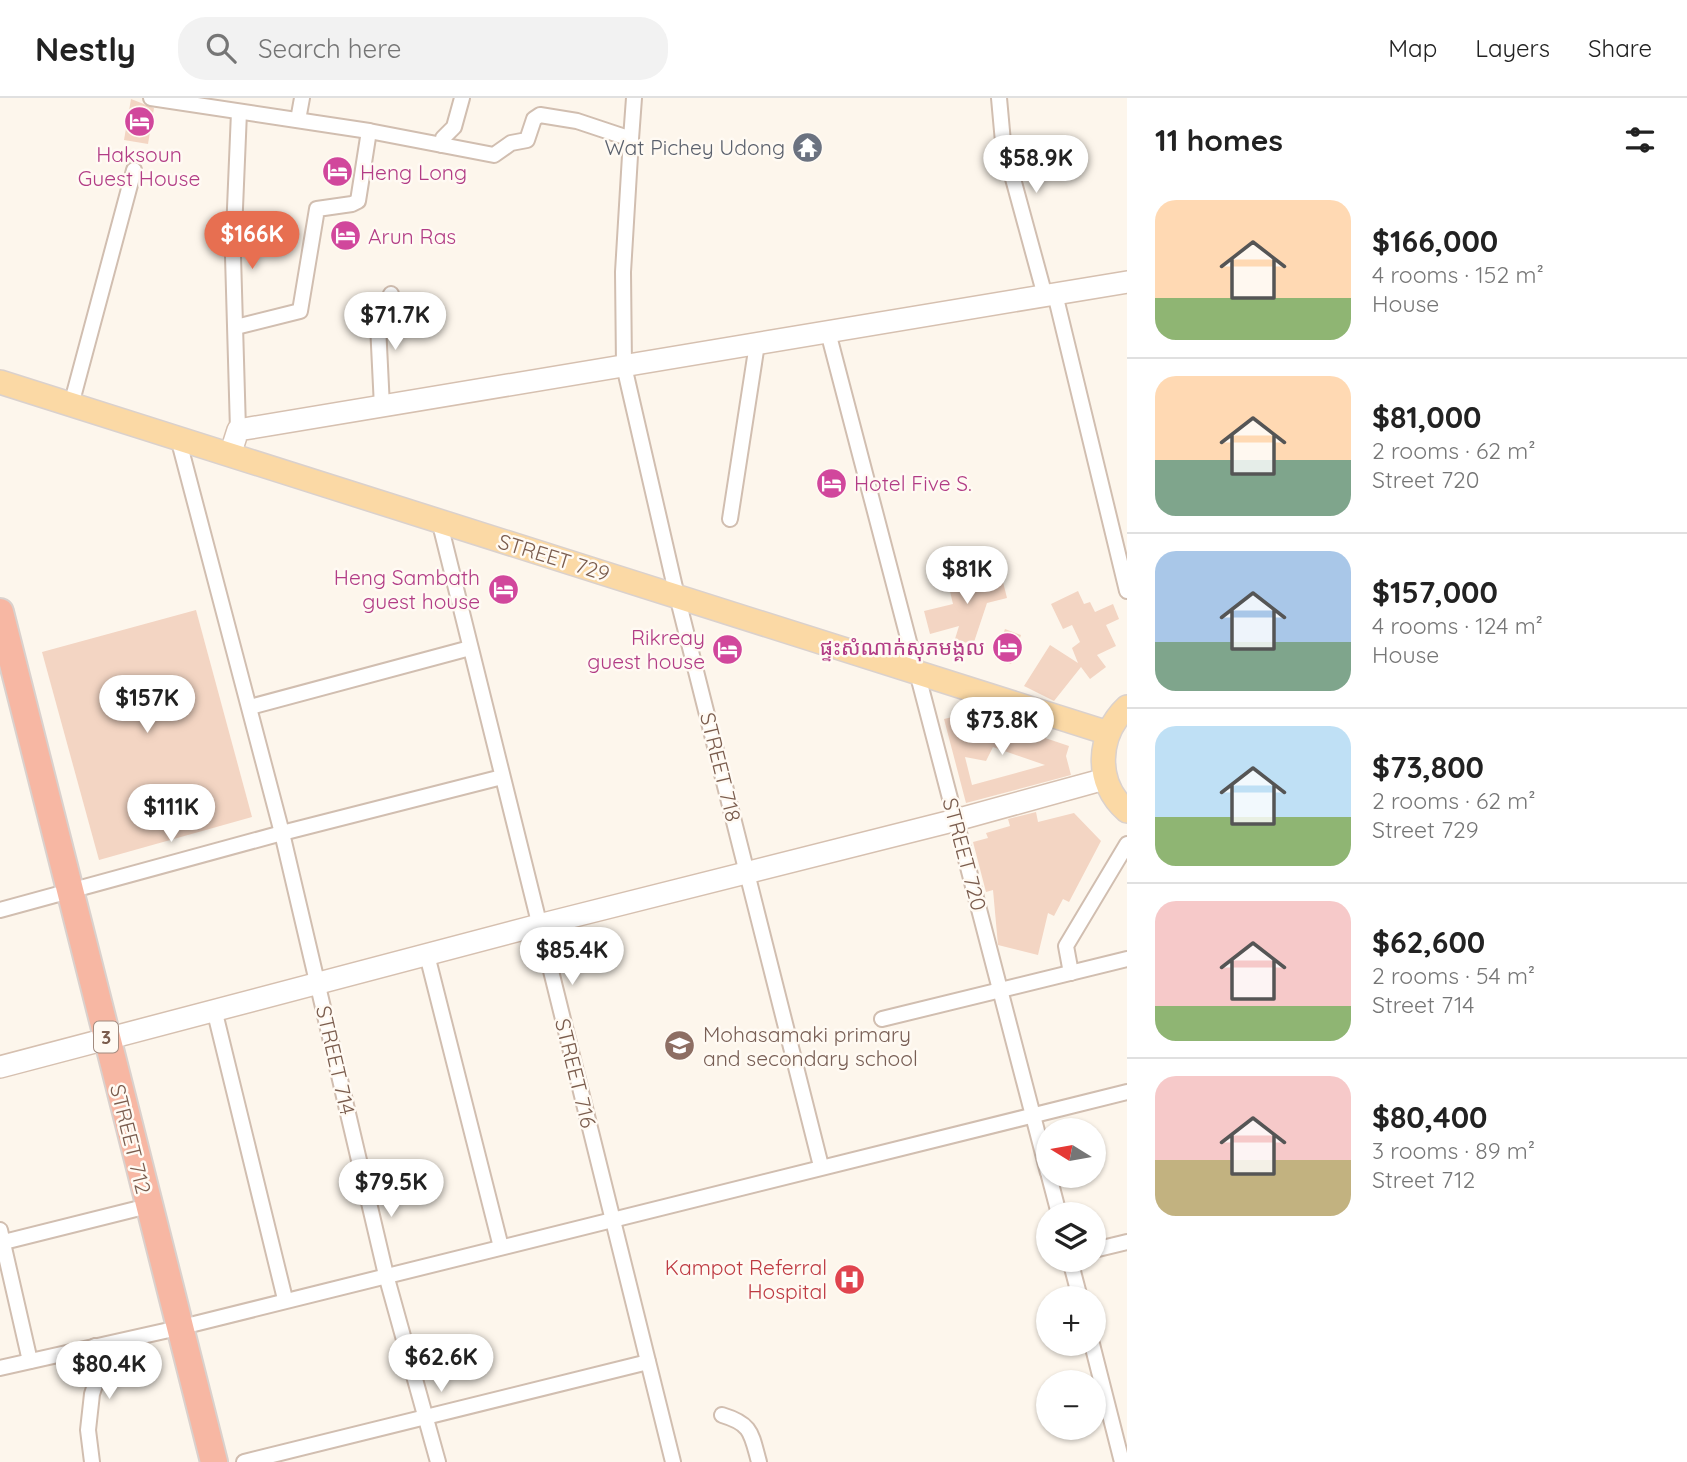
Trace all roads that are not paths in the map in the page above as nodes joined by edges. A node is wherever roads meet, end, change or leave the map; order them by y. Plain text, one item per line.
1 (151, 98) edge
2 (302, 98) edge
3 (462, 98) edge
4 (634, 98) edge
5 (999, 98) edge
6 (239, 112) junction
7 (298, 120) junction
8 (369, 131) junction
9 (631, 139) junction
10 (442, 145) junction
11 (134, 170) dead end
12 (1127, 282) edge
13 (391, 294) dead end
14 (1050, 295) junction
15 (236, 327) junction
16 (828, 332) junction
17 (757, 344) junction
18 (624, 366) junction
19 (0, 382) edge
20 (71, 405) junction
21 (382, 407) junction
22 (238, 430) junction
23 (178, 438) junction
24 (229, 454) junction
25 (730, 519) dead end
26 (439, 520) junction
27 (1127, 591) edge
28 (677, 596) junction
29 (0, 612) edge
30 (470, 648) junction
31 (916, 671) junction
32 (250, 707) junction
33 (1127, 707) edge
34 (1108, 733) junction
35 (502, 777) junction
36 (1105, 779) junction
37 (1127, 811) edge
38 (956, 820) junction
39 (282, 833) junction
40 (1127, 844) edge
41 (748, 874) junction
42 (69, 890) junction
43 (0, 910) edge
44 (539, 926) junction
45 (427, 955) junction
46 (1127, 959) edge
47 (1071, 974) junction
48 (318, 984) junction
49 (1002, 990) junction
50 (214, 1009) junction
51 (882, 1020) dead end
52 (107, 1041) junction
53 (0, 1067) edge
54 (1127, 1092) edge
55 (1034, 1116) junction
56 (1036, 1124) edge
57 (821, 1167) junction
58 (148, 1206) junction
59 (612, 1218) junction
60 (1, 1239) edge
61 (1127, 1242) edge
62 (501, 1247) junction
63 (1106, 1248) edge
64 (386, 1275) junction
65 (285, 1299) junction
66 (178, 1328) junction
67 (95, 1346) junction
68 (1095, 1356) edge
69 (30, 1361) junction
70 (648, 1362) junction
71 (0, 1368) edge
72 (722, 1415) dead end
73 (425, 1416) junction
74 (92, 1462) edge
75 (214, 1462) edge
76 (244, 1462) edge
77 (438, 1462) edge
78 (673, 1462) edge
79 (759, 1462) edge
80 (1122, 1462) edge

1 - 6 street
2 - 7 street
3 - 10 street
4 - 9 street, STREET 718
5 - 14 street
6 - 7 street
6 - 15 street
7 - 8 street
8 - 10 street
8 - 15 street
9 - 10 street
9 - 18 street, STREET 718
11 - 20 street
12 - 14 street
13 - 21 street
14 - 16 street
14 - 27 street
15 - 22 street
16 - 17 street
16 - 31 street, STREET 720
17 - 18 street
17 - 25 street
18 - 21 street
18 - 28 street, STREET 718
19 - 20 main road, STREET 729
20 - 23 main road, STREET 729
21 - 22 street
22 - 24 street
23 - 24 main road, STREET 729
23 - 32 street, STREET 714
24 - 26 main road, STREET 729
26 - 28 main road, STREET 729
26 - 30 street, STREET 716
28 - 31 main road, STREET 729
28 - 41 street, STREET 718
29 - 42 highway, STREET 712 / 3
30 - 32 street
30 - 35 street, STREET 716
31 - 34 main road, STREET 729
31 - 38 street, STREET 720
32 - 39 street, STREET 714
33 - 34 main road
34 - 36 main road
35 - 39 street
35 - 44 street, STREET 716
36 - 37 main road
36 - 38 street
38 - 41 street
38 - 49 street, STREET 720
39 - 42 street
39 - 48 street, STREET 714
40 - 47 street
41 - 44 street
41 - 57 street, STREET 718
42 - 43 street
42 - 52 highway, STREET 712 / 3
44 - 45 street
44 - 59 street, STREET 716
45 - 48 street
45 - 62 street
46 - 47 street
47 - 49 street
48 - 50 street
48 - 64 street, STREET 714
49 - 51 street
49 - 55 street, STREET 720
50 - 52 street
50 - 65 street
52 - 53 street
52 - 58 highway, STREET 712 / 3
54 - 55 street
55 - 56 street, STREET 720
55 - 57 street
57 - 59 street
58 - 60 street
58 - 66 highway, STREET 712 / 3
59 - 62 street
59 - 70 street, STREET 716
60 - 69 street
61 - 63 street
62 - 64 street
64 - 65 street
64 - 73 street, STREET 714
65 - 66 street
66 - 67 street
66 - 75 highway, STREET 712 / 3
67 - 69 street
67 - 74 street
68 - 80 street
69 - 71 street
70 - 73 street
70 - 78 street, STREET 716
72 - 79 street
73 - 76 street
73 - 77 street, STREET 714

